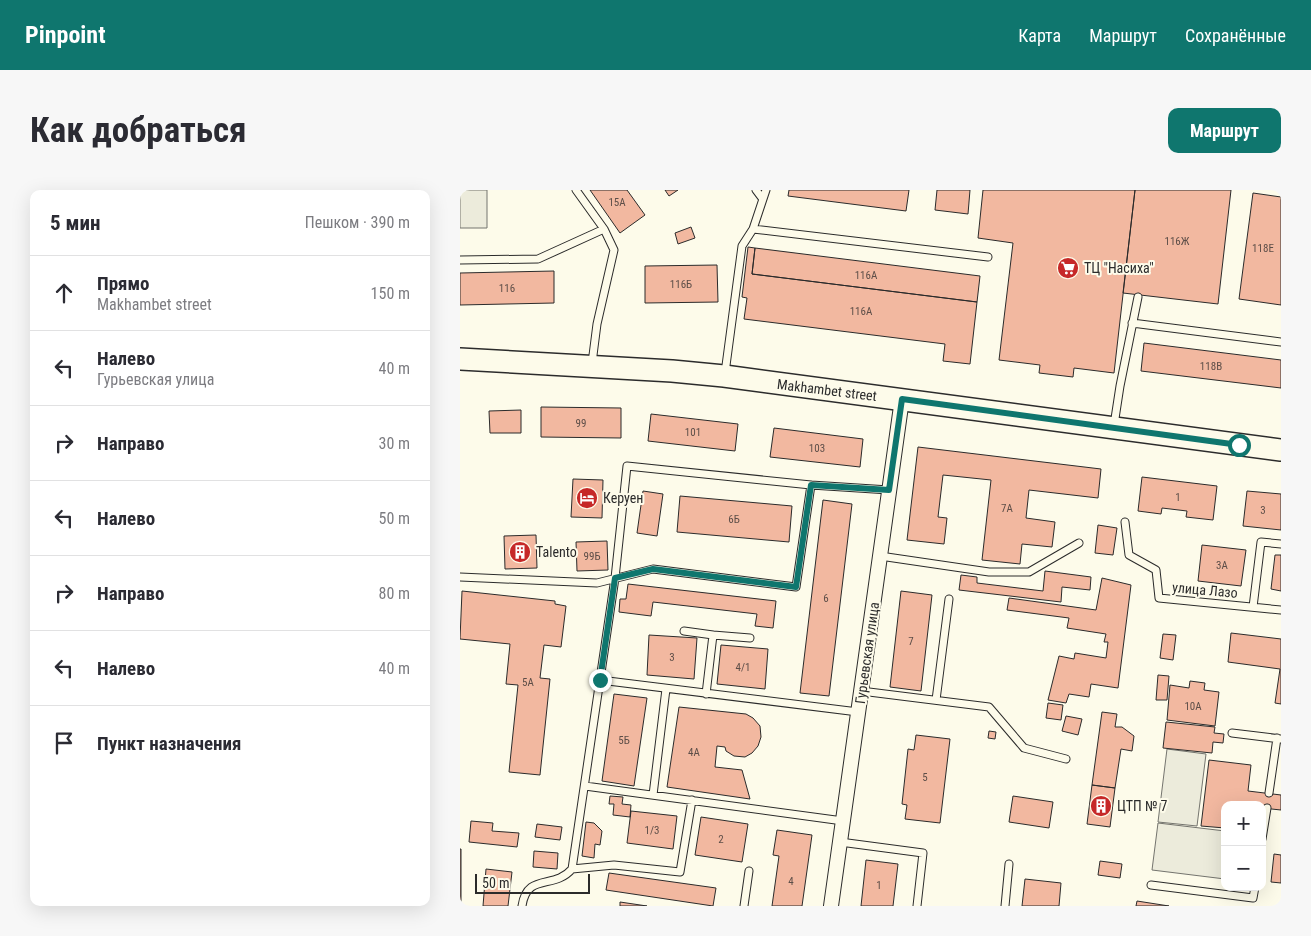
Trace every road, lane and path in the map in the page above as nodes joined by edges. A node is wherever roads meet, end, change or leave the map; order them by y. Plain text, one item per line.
1 (576, 190) edge
2 (756, 190) edge
3 (766, 190) edge
4 (762, 198) junction
5 (604, 229) junction
6 (753, 229) junction
7 (988, 257) dead end
8 (460, 260) edge
9 (1138, 296) dead end
10 (1132, 323) junction
11 (1281, 342) edge
12 (460, 359) edge
13 (592, 366) junction
14 (724, 376) junction
15 (902, 399) junction
16 (1114, 428) junction
17 (1281, 450) edge
18 (811, 485) junction
19 (889, 490) junction
20 (1124, 522) dead end
21 (1079, 543) dead end
22 (1281, 544) edge
23 (880, 556) junction
24 (460, 578) edge
25 (615, 578) junction
26 (949, 600) dead end
27 (1253, 607) junction
28 (1281, 610) edge
29 (684, 632) dead end
30 (713, 635) junction
31 (750, 638) dead end
32 (600, 680) junction
33 (666, 690) junction
34 (861, 691) junction
35 (706, 694) junction
36 (936, 700) junction
37 (858, 712) junction
38 (1232, 733) dead end
39 (1279, 738) edge
40 (1066, 759) dead end
41 (585, 786) junction
42 (1269, 793) dead end
43 (653, 795) junction
44 (692, 800) junction
45 (1267, 808) dead end
46 (1266, 814) edge
47 (843, 821) junction
48 (840, 842) junction
49 (1009, 864) dead end
50 (572, 869) junction
51 (749, 871) dead end
52 (1151, 885) dead end
53 (1254, 891) edge
54 (522, 906) edge
55 (744, 906) edge
56 (831, 906) edge
57 (917, 906) edge
58 (1005, 906) edge

1 - 5 lane
2 - 4 lane
3 - 4 lane
4 - 6 lane
5 - 8 lane
5 - 13 lane
6 - 7 lane
6 - 14 lane
9 - 10 lane
10 - 11 lane
10 - 16 lane
12 - 13 main road, Makhambet street
13 - 14 main road, Makhambet street
14 - 15 main road, Makhambet street
15 - 16 main road, Makhambet street
15 - 19 street, Гурьевская улица
16 - 17 main road, Makhambet street
18 - 19 lane
18 - 25 lane
18 - 25 lane
19 - 23 street, Гурьевская улица
20 - 27 lane, улица Лазо
21 - 23 lane
22 - 27 lane
23 - 34 street, Гурьевская улица
24 - 25 lane
25 - 32 lane
26 - 36 lane
27 - 28 lane, улица Лазо
29 - 30 lane
30 - 31 lane
30 - 35 lane
32 - 33 lane
32 - 41 lane
33 - 35 lane
33 - 43 lane
34 - 36 lane
34 - 37 street, Гурьевская улица
35 - 37 lane
36 - 40 lane
37 - 47 street, Гурьевская улица
38 - 39 lane
39 - 42 lane
41 - 43 lane
41 - 50 lane
43 - 44 lane
44 - 47 lane
44 - 50 lane
45 - 46 lane
47 - 48 street, Гурьевская улица
48 - 56 street, Гурьевская улица
48 - 57 lane
49 - 58 lane
50 - 54 lane
51 - 55 lane
52 - 53 lane

